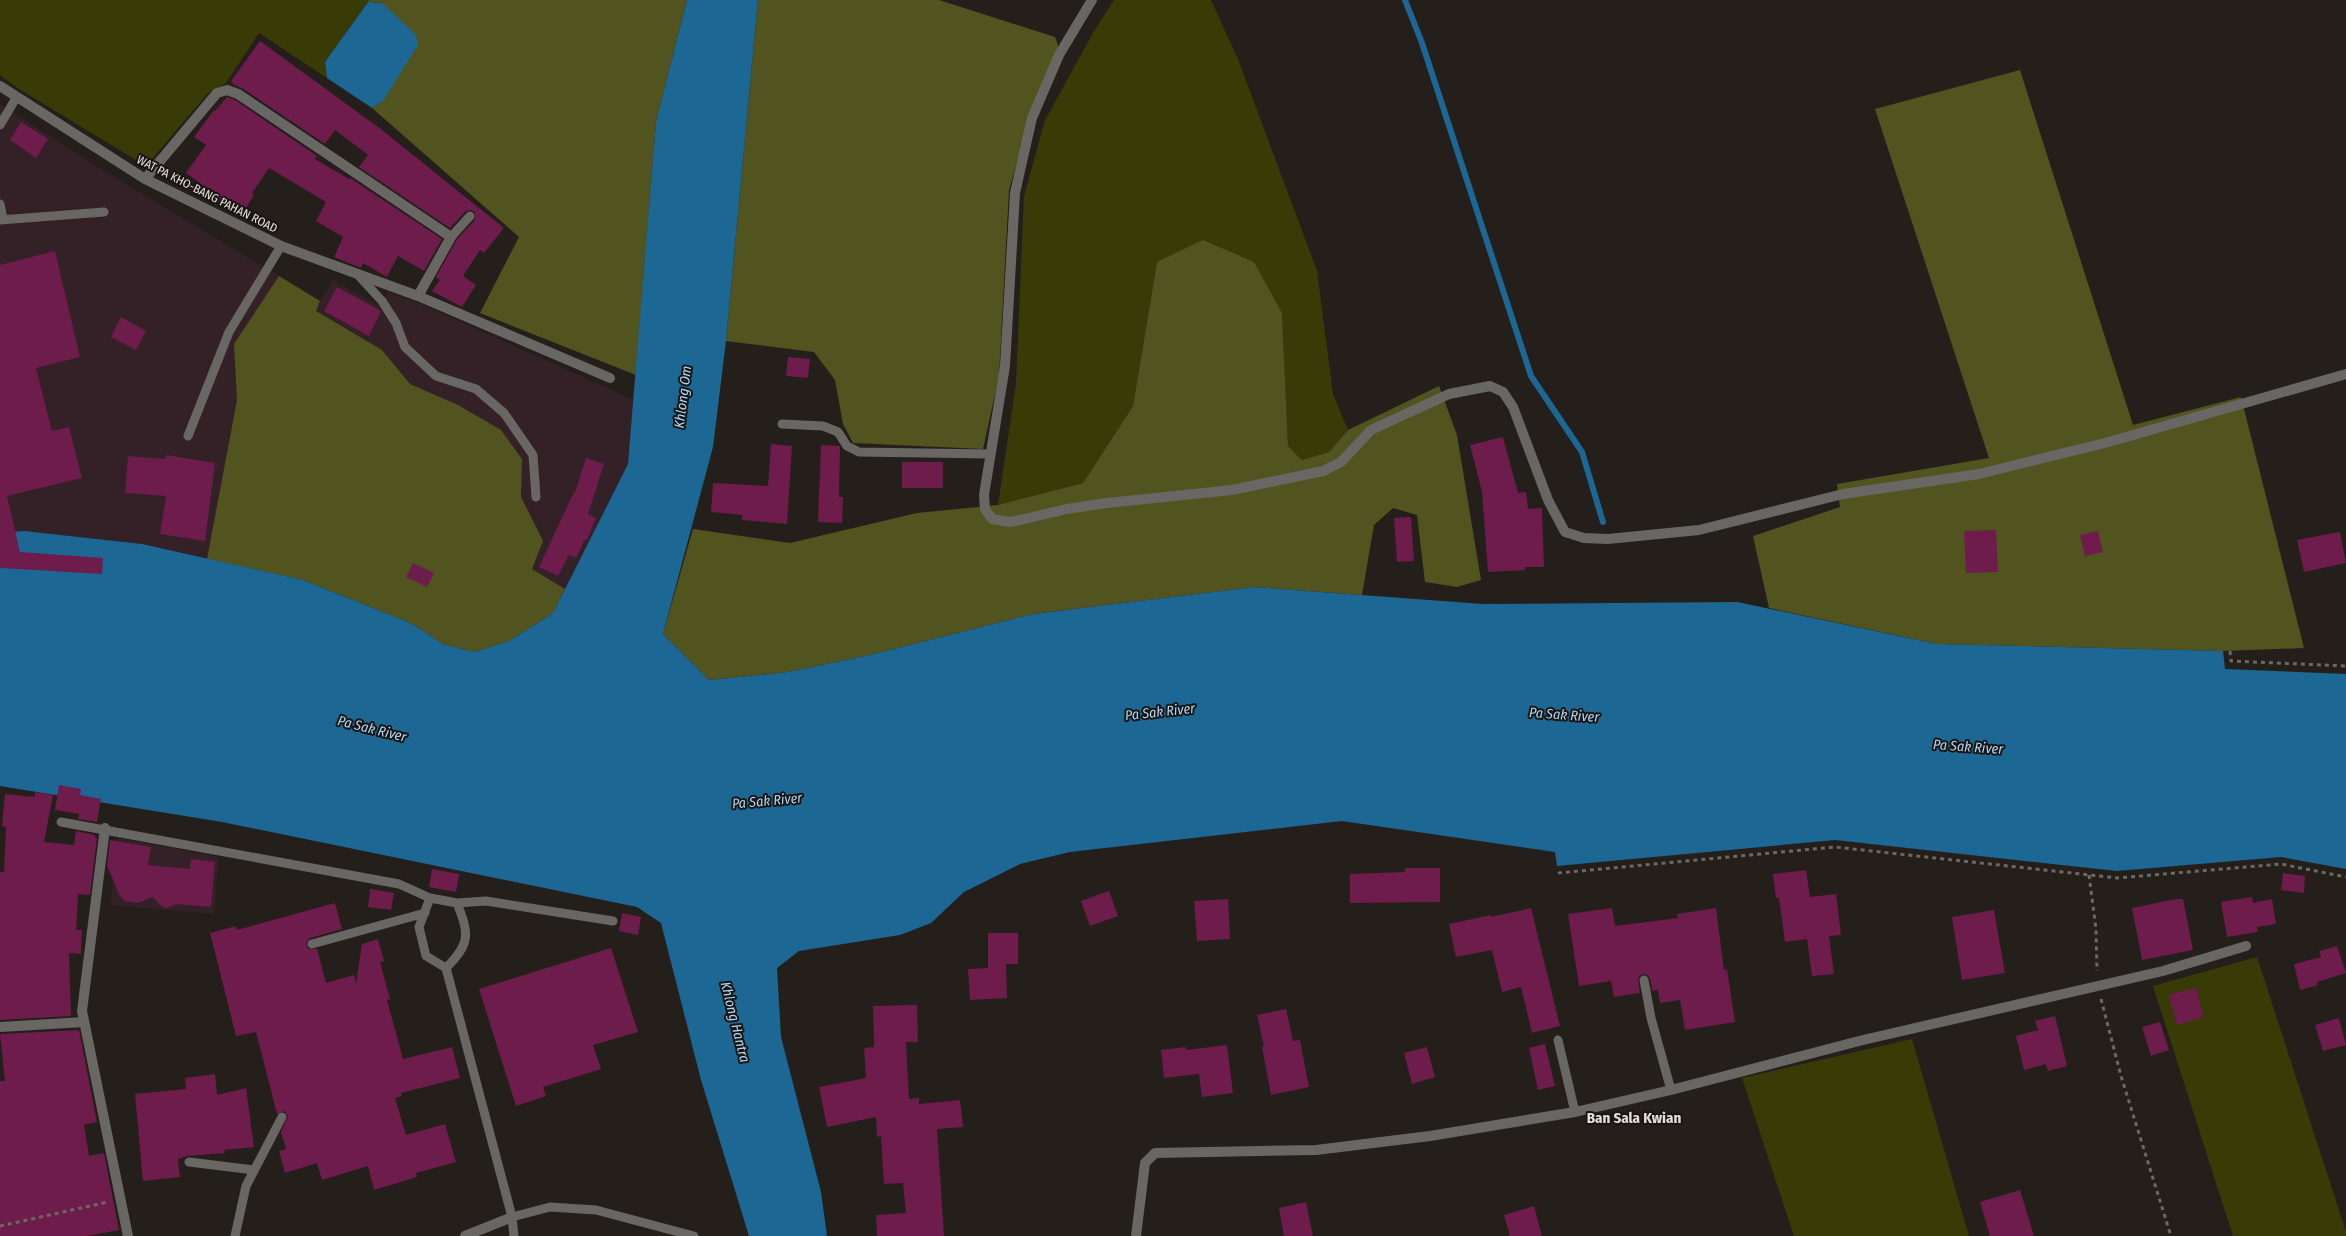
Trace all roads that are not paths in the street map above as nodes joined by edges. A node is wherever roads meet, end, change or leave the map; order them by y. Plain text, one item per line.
1 (1092, 0) edge
2 (0, 86) edge
3 (16, 98) junction
4 (0, 125) edge
5 (145, 179) junction
6 (0, 204) edge
7 (104, 212) dead end
8 (470, 216) dead end
9 (2, 220) edge
10 (451, 237) junction
11 (281, 246) junction
12 (358, 276) junction
13 (418, 296) junction
14 (2346, 374) edge
15 (610, 378) dead end
16 (782, 424) dead end
17 (188, 436) dead end
18 (990, 454) junction
19 (536, 497) dead end
20 (61, 822) dead end
21 (105, 828) junction
22 (430, 898) junction
23 (457, 903) junction
24 (425, 913) junction
25 (613, 921) dead end
26 (312, 944) dead end
27 (2246, 946) dead end
28 (446, 968) junction
29 (1644, 980) dead end
30 (84, 1022) junction
31 (0, 1028) edge
32 (1558, 1040) dead end
33 (1671, 1090) junction
34 (1575, 1112) junction
35 (282, 1117) dead end
36 (189, 1162) dead end
37 (254, 1170) junction
38 (512, 1217) junction
39 (128, 1236) edge
40 (235, 1236) edge
41 (465, 1236) edge
42 (514, 1236) edge
43 (694, 1236) edge
44 (1136, 1236) edge

1 - 18 street
2 - 3 street, WAT PA KHO-BANG PAHAN ROAD
3 - 4 lane
3 - 5 street, WAT PA KHO-BANG PAHAN ROAD
5 - 10 street
5 - 11 street, WAT PA KHO-BANG PAHAN ROAD
6 - 9 lane
7 - 9 lane
8 - 10 lane
10 - 13 street
11 - 12 street, WAT PA KHO-BANG PAHAN ROAD
11 - 17 lane
12 - 13 street, WAT PA KHO-BANG PAHAN ROAD
12 - 19 lane
13 - 15 street, WAT PA KHO-BANG PAHAN ROAD
14 - 18 street
16 - 18 lane
20 - 21 lane
21 - 22 lane
21 - 30 street
22 - 23 lane
22 - 24 lane
23 - 25 lane
23 - 28 lane
24 - 26 lane
24 - 28 lane
27 - 33 street
28 - 38 lane
29 - 33 lane
30 - 31 street
30 - 39 street
32 - 34 lane
33 - 34 street
34 - 44 street
35 - 37 lane
36 - 37 lane
37 - 40 lane
38 - 41 street
38 - 42 lane
38 - 43 lane

